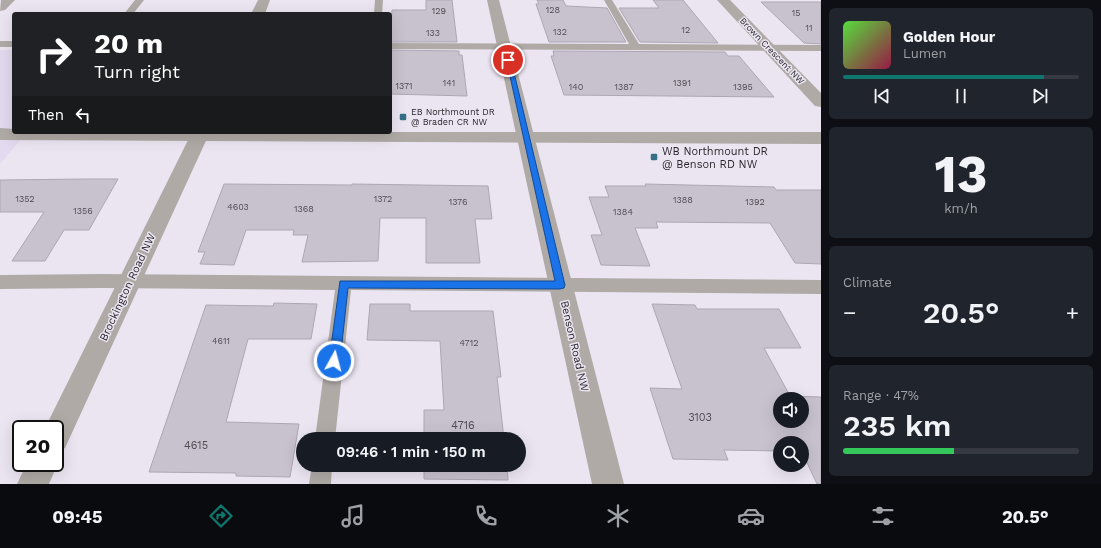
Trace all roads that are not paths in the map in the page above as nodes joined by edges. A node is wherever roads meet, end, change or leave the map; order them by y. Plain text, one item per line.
1 (9, 0) edge
2 (140, 0) edge
3 (264, 0) edge
4 (379, 0) edge
5 (493, 0) edge
6 (608, 0) edge
7 (723, 0) edge
8 (0, 7) edge
9 (130, 12) edge
10 (259, 12) edge
11 (378, 12) edge
12 (0, 44) edge
13 (12, 44) edge
14 (392, 46) edge
15 (505, 47) junction
16 (636, 48) junction
17 (769, 48) junction
18 (821, 48) edge
19 (821, 102) edge
20 (0, 134) edge
21 (200, 134) edge
22 (526, 137) junction
23 (821, 138) edge
24 (0, 282) edge
25 (130, 282) junction
26 (344, 284) junction
27 (560, 285) junction
28 (821, 287) edge
29 (64, 420) edge
30 (326, 432) edge
31 (39, 472) edge
32 (321, 472) edge
33 (33, 484) edge
34 (320, 484) edge
35 (608, 484) edge

1 - 8 street
2 - 9 lane
3 - 10 street
4 - 11 lane
5 - 15 street, Benson Road NW
6 - 16 lane
7 - 17 street, Brown Crescent NW
12 - 13 lane
14 - 15 lane
15 - 16 lane
15 - 22 street, Benson Road NW
16 - 17 lane
17 - 18 lane
17 - 19 street, Brown Crescent NW
20 - 21 street
21 - 22 street
21 - 25 street, Brockington Road NW
22 - 23 street
22 - 27 street, Benson Road NW
24 - 25 lane
25 - 26 lane
25 - 29 street, Brockington Road NW
26 - 27 lane
26 - 30 lane
27 - 28 lane
27 - 35 street, Benson Road NW
31 - 33 street
32 - 34 lane

